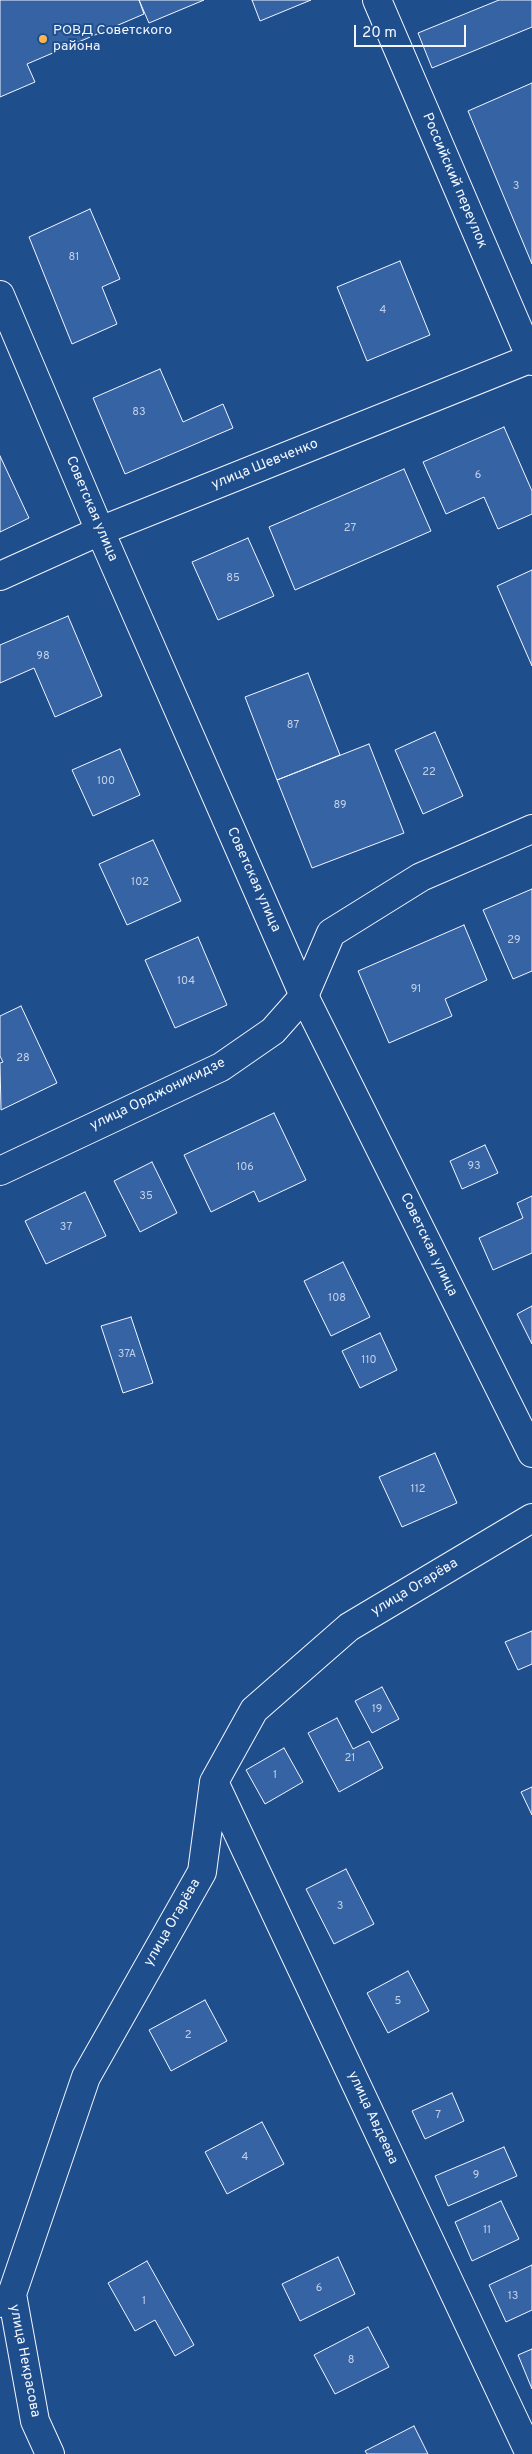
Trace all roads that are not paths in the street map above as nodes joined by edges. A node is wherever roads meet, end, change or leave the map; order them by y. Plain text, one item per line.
1 (377, 0) edge
2 (0, 295) edge
3 (532, 359) edge
4 (100, 531) junction
5 (0, 576) edge
6 (532, 829) edge
7 (304, 996) junction
8 (0, 1170) edge
9 (532, 1453) edge
10 (532, 1518) edge
11 (214, 1782) junction
12 (6, 2299) edge
13 (50, 2454) edge
14 (530, 2454) edge

1 - 3 street, Российский переулок
2 - 4 street, Советская улица
3 - 4 street, улица Шевченко
4 - 5 street, улица Шевченко
4 - 7 street, Советская улица
6 - 7 street, улица Орджоникидзе
7 - 8 street, улица Орджоникидзе
7 - 9 street, Советская улица
10 - 11 street, улица Огарёва
11 - 12 street, улица Огарёва
11 - 14 street, улица Авдеева
12 - 13 street, улица Некрасова

